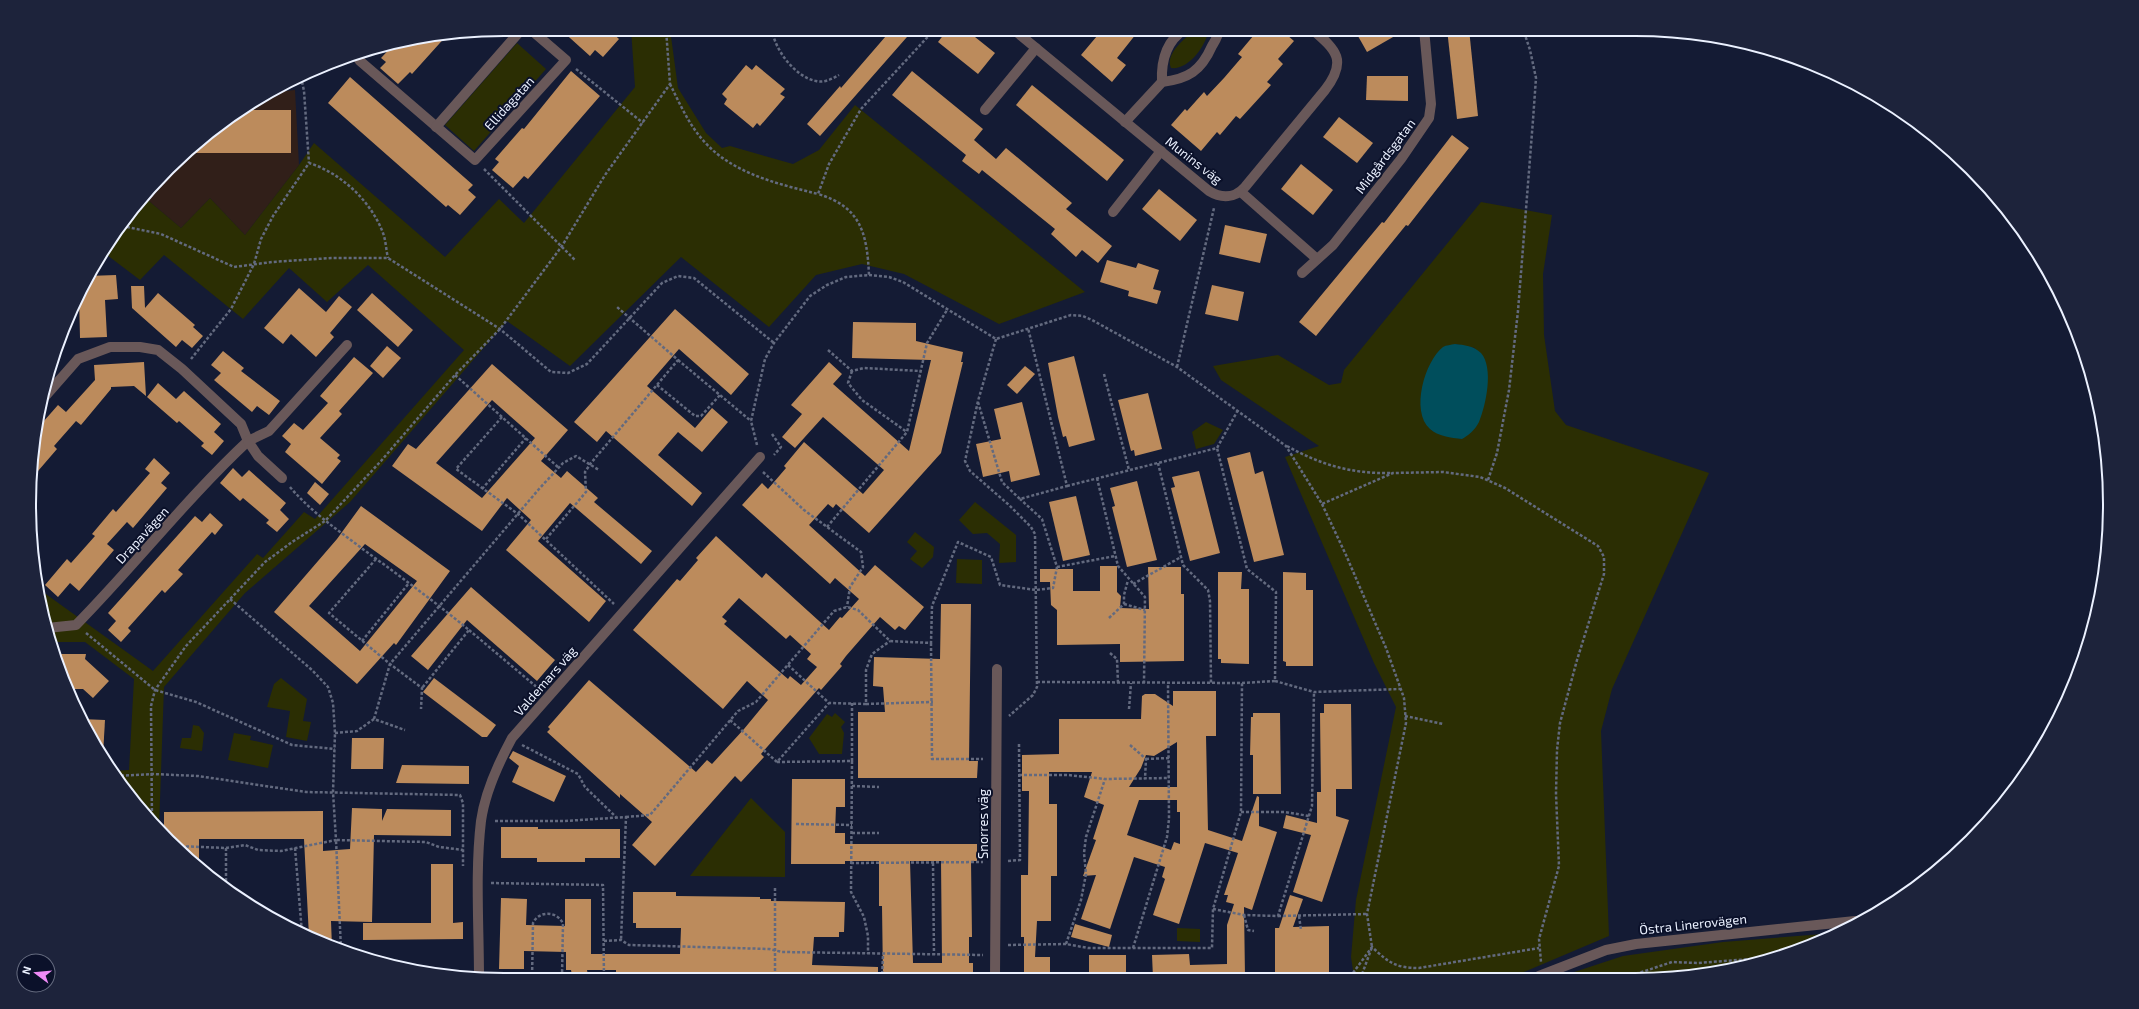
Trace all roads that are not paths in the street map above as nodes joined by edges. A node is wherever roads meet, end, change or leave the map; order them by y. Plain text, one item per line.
1 (516, 36) edge
2 (538, 36) edge
3 (1021, 36) edge
4 (1177, 36) edge
5 (1216, 36) edge
6 (1319, 36) edge
7 (1425, 36) edge
8 (1036, 48) junction
9 (359, 59) edge
10 (1162, 82) junction
11 (985, 110) dead end
12 (1126, 122) junction
13 (436, 127) junction
14 (1160, 151) junction
15 (1241, 192) junction
16 (1113, 212) dead end
17 (1318, 259) junction
18 (1302, 273) dead end
19 (347, 345) dead end
20 (50, 391) edge
21 (248, 441) junction
22 (757, 460) road end
23 (282, 478) road end
24 (52, 627) edge
25 (997, 670) dead end
26 (1848, 922) edge
27 (479, 972) edge
28 (995, 973) edge
29 (1548, 973) edge

1 - 13 street
2 - 13 street, Ellidagatan
3 - 8 street, Munins väg
4 - 10 street
5 - 10 street
6 - 15 street
7 - 17 street, Midgårdsgatan
8 - 11 street
8 - 12 street, Munins väg
9 - 13 street
10 - 12 street
12 - 14 street, Munins väg
14 - 15 street, Munins väg
14 - 16 street
15 - 17 street
17 - 18 street, Midgårdsgatan
19 - 21 street, Drapavägen
20 - 21 street
21 - 23 street
21 - 24 street, Drapavägen
22 - 27 street, Valdemars väg
25 - 28 street, Snorres väg
26 - 29 street, Östra Linerovägen

